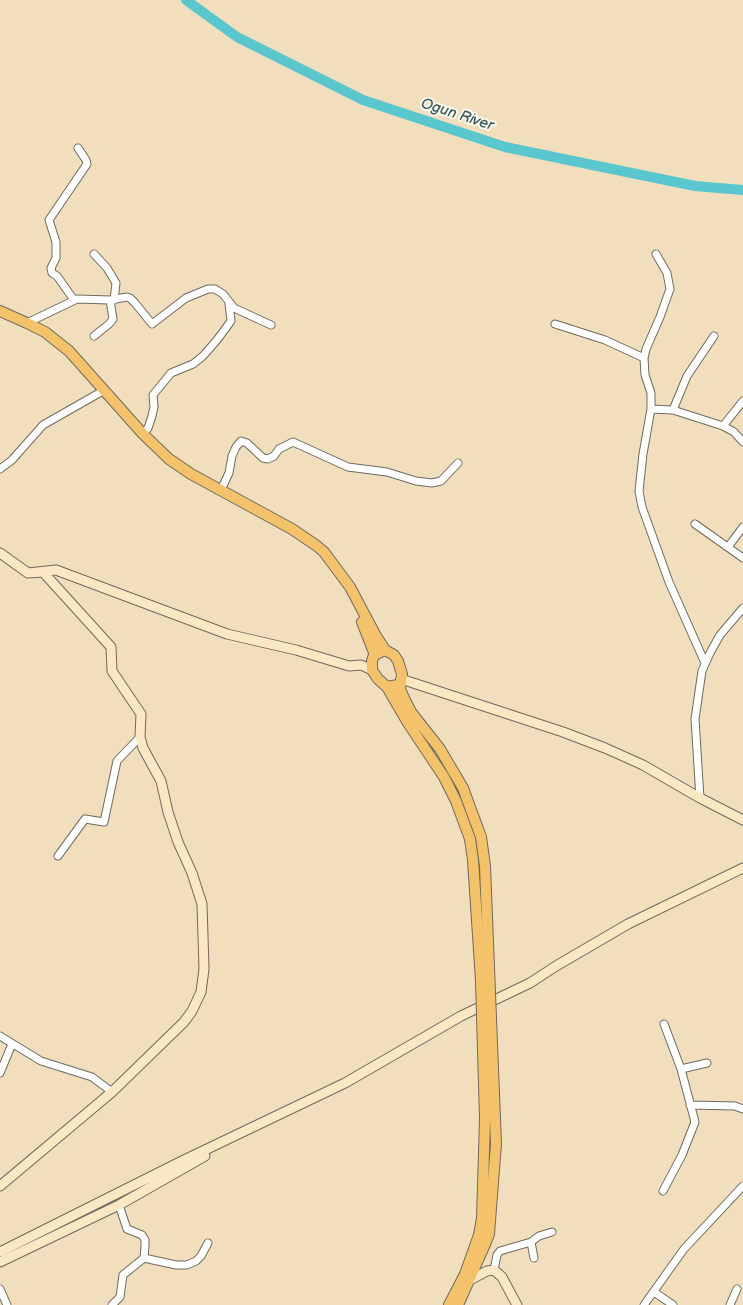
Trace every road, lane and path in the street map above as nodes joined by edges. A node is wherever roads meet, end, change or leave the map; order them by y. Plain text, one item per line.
1 (78, 148) dead end
2 (94, 254) dead end
3 (656, 254) dead end
4 (74, 300) junction
5 (112, 300) junction
6 (228, 301) junction
7 (0, 311) edge
8 (0, 316) edge
9 (27, 323) junction
10 (555, 324) dead end
11 (271, 325) dead end
12 (94, 336) dead end
13 (714, 336) dead end
14 (644, 358) junction
15 (100, 392) junction
16 (743, 401) edge
17 (651, 409) junction
18 (673, 410) junction
19 (723, 426) junction
20 (143, 434) junction
21 (743, 442) edge
22 (458, 462) dead end
23 (0, 470) edge
24 (220, 490) junction
25 (695, 524) dead end
26 (743, 527) edge
27 (728, 547) junction
28 (0, 553) edge
29 (743, 558) edge
30 (28, 573) junction
31 (743, 608) edge
32 (385, 650) junction
33 (373, 662) junction
34 (705, 663) junction
35 (400, 665) junction
36 (401, 681) junction
37 (412, 684) junction
38 (387, 686) junction
39 (140, 737) junction
40 (700, 798) junction
41 (743, 820) edge
42 (58, 856) dead end
43 (743, 868) edge
44 (664, 1024) dead end
45 (0, 1036) edge
46 (12, 1044) junction
47 (708, 1063) dead end
48 (681, 1069) junction
49 (0, 1073) edge
50 (112, 1092) junction
51 (690, 1104) junction
52 (743, 1109) edge
53 (277, 1116) junction
54 (490, 1119) junction
55 (0, 1186) edge
56 (743, 1186) edge
57 (662, 1191) dead end
58 (119, 1204) junction
59 (552, 1232) dead end
60 (532, 1242) junction
61 (208, 1243) dead end
62 (0, 1252) edge
63 (144, 1258) junction
64 (534, 1258) dead end
65 (0, 1262) edge
66 (494, 1270) junction
67 (468, 1277) junction
68 (0, 1289) edge
69 (737, 1289) dead end
70 (654, 1292) junction
71 (7, 1305) edge
72 (112, 1305) edge
73 (450, 1305) edge
74 (458, 1305) edge
75 (517, 1305) edge
76 (644, 1305) edge
77 (673, 1305) edge
78 (730, 1305) edge

1 - 4 street
2 - 5 street
3 - 14 street
4 - 5 street
4 - 9 street
5 - 6 street
5 - 12 street
6 - 11 street
6 - 20 street
7 - 9 main road
8 - 15 main road
9 - 20 main road
10 - 14 street
13 - 18 street
14 - 17 street
15 - 23 street
15 - 33 main road
16 - 19 street
17 - 18 street
17 - 34 street
18 - 19 street
19 - 21 street
20 - 24 main road
22 - 24 street
24 - 32 main road
25 - 27 street
26 - 27 street
27 - 29 street
28 - 30 street
30 - 33 street
30 - 39 street
31 - 34 street
32 - 33 main road
32 - 35 main road
33 - 38 main road
34 - 40 street
35 - 36 main road
35 - 37 street
36 - 37 street
36 - 38 main road
36 - 54 main road, bridge
37 - 40 street
38 - 54 main road, bridge
39 - 42 street
39 - 50 street
40 - 41 street
43 - 53 street
44 - 48 street
45 - 46 street
46 - 49 street
46 - 50 street
47 - 48 street
48 - 51 street
50 - 55 street
51 - 52 street
51 - 57 street
53 - 58 street
53 - 62 street
54 - 67 main road
56 - 70 street
58 - 63 street
58 - 65 street
59 - 60 street
60 - 64 street
60 - 66 street
61 - 63 street
63 - 72 street
66 - 67 street
66 - 75 street
67 - 73 main road
67 - 74 main road
68 - 71 street
69 - 78 street
70 - 76 street
70 - 77 street

